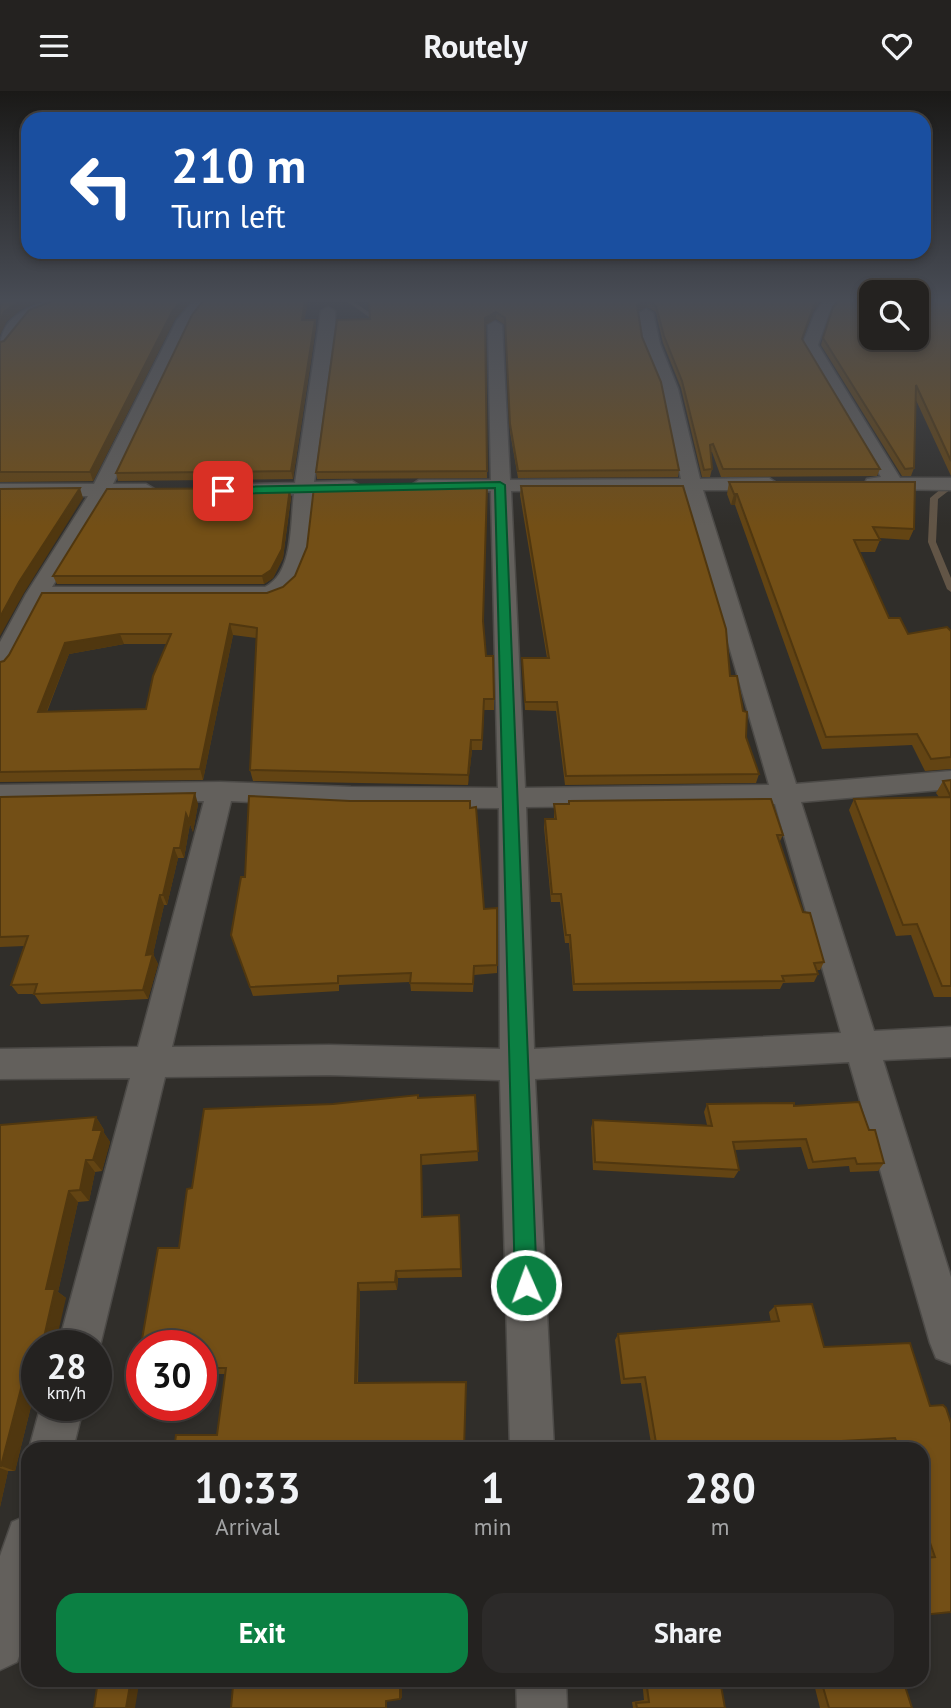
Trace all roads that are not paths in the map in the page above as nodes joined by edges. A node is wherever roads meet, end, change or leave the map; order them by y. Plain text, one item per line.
1 (155, 375) edge
2 (321, 375) edge
3 (497, 375) edge
4 (665, 375) edge
5 (829, 375) edge
6 (856, 483) edge
7 (894, 483) junction
8 (792, 484) edge
9 (951, 484) edge
10 (500, 485) junction
11 (692, 485) junction
12 (369, 487) edge
13 (395, 487) edge
14 (304, 488) junction
15 (0, 490) edge
16 (101, 490) junction
17 (169, 490) edge
18 (237, 490) edge
19 (37, 594) junction
20 (0, 664) edge
21 (951, 780) edge
22 (220, 792) junction
23 (787, 794) junction
24 (0, 795) edge
25 (512, 798) junction
26 (951, 1042) edge
27 (863, 1046) junction
28 (153, 1061) junction
29 (0, 1064) edge
30 (517, 1065) junction
31 (83, 1330) edge
32 (951, 1343) edge
33 (59, 1421) edge
34 (53, 1442) edge
35 (532, 1442) edge
36 (21, 1565) edge
37 (0, 1645) edge
38 (541, 1687) edge
39 (542, 1708) edge

1 - 16 street
2 - 14 street
3 - 10 street
4 - 11 street
5 - 7 street
6 - 7 street
7 - 9 street
8 - 11 street
10 - 11 street
10 - 13 street
10 - 25 street
11 - 23 street
12 - 14 street
14 - 18 street
14 - 19 street
15 - 16 street
16 - 17 street
16 - 19 street
19 - 20 street
21 - 23 street
22 - 24 street
22 - 25 street
22 - 28 street
23 - 25 street
23 - 27 street
25 - 30 street
26 - 27 street
27 - 30 street
27 - 32 street
28 - 29 street
28 - 30 street
28 - 31 street
30 - 35 street
33 - 34 street
36 - 37 street
38 - 39 street

